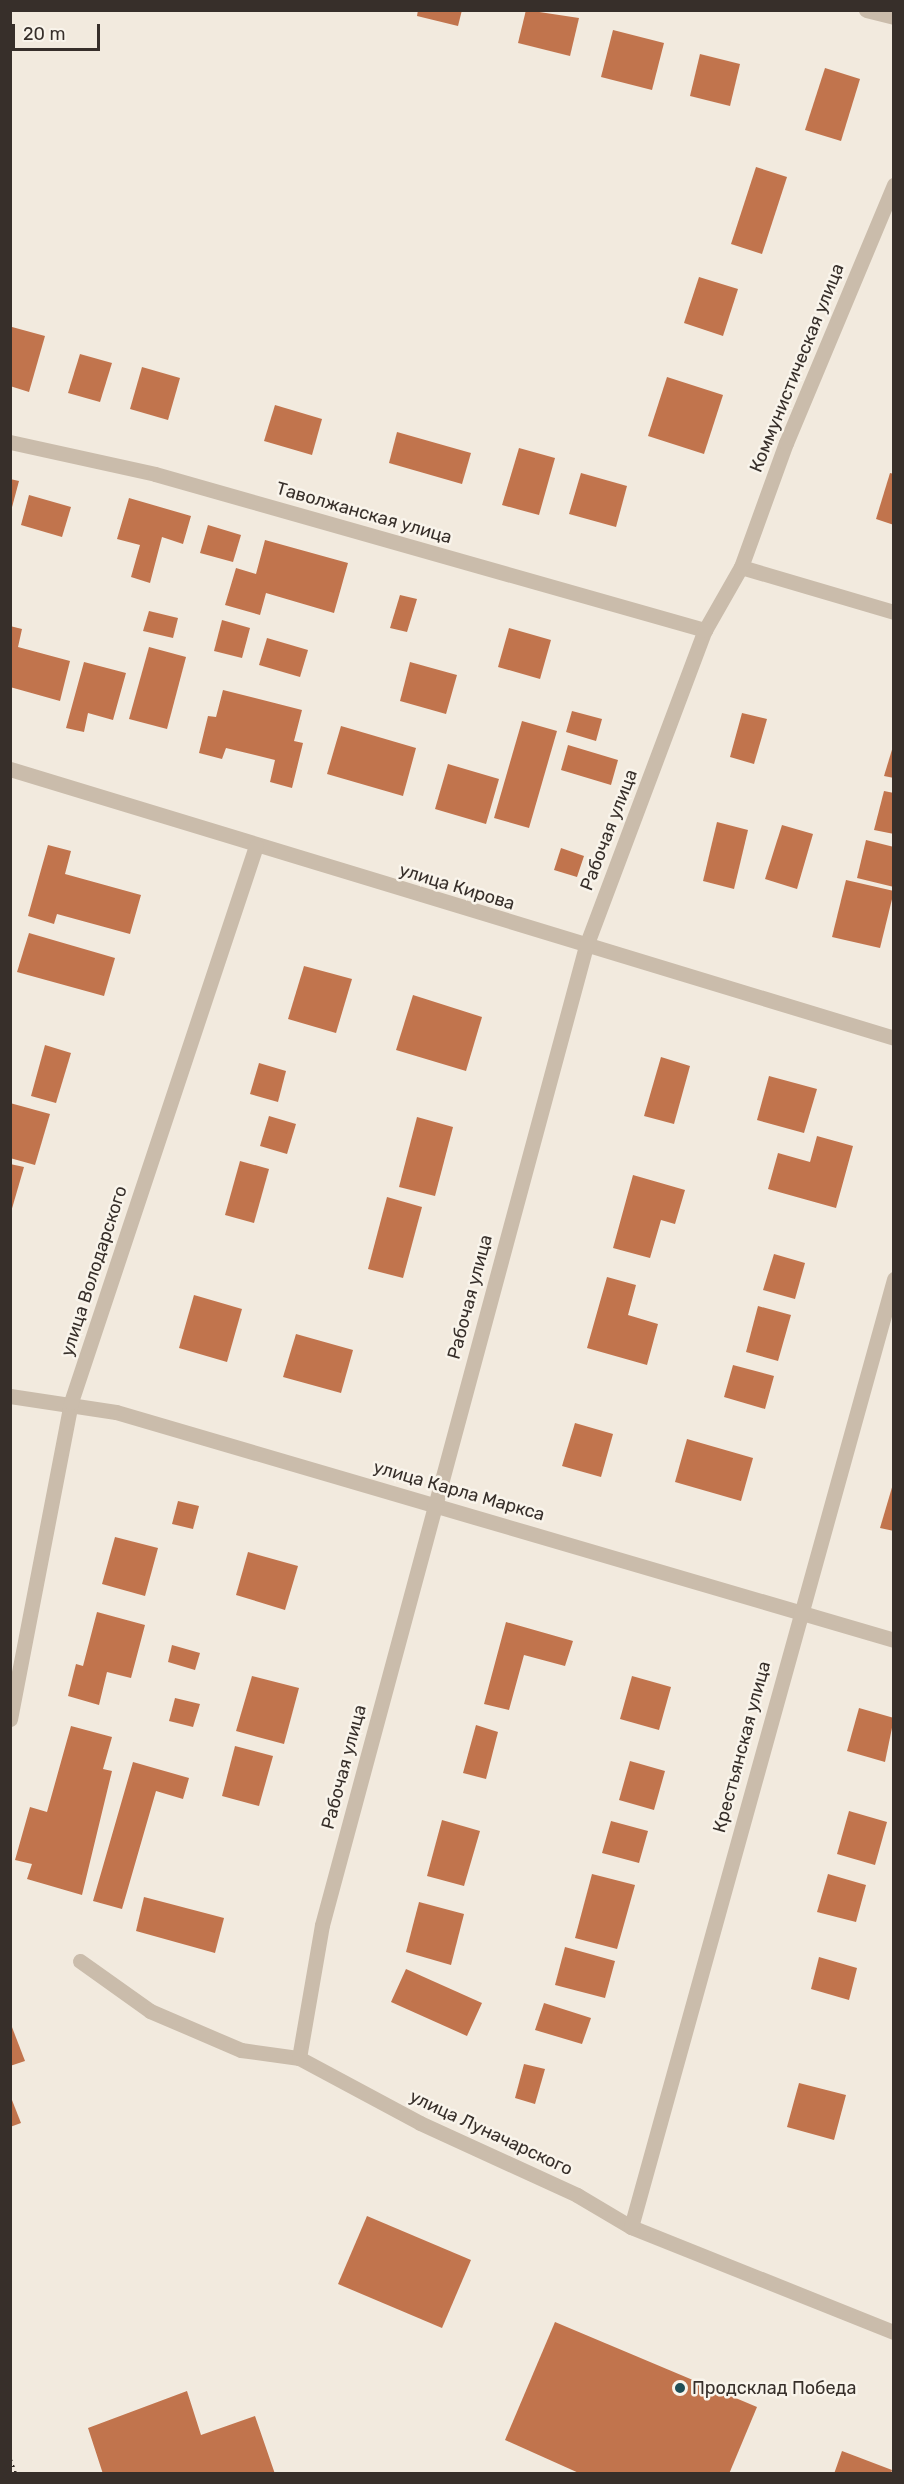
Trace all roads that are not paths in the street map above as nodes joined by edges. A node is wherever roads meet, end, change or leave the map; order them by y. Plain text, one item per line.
1 (866, 10) edge
2 (894, 17) edge
3 (894, 185) edge
4 (10, 442) edge
5 (741, 567) junction
6 (894, 612) edge
7 (705, 630) junction
8 (10, 769) edge
9 (256, 846) junction
10 (586, 946) junction
11 (894, 1038) edge
12 (894, 1279) edge
13 (10, 1396) edge
14 (71, 1402) junction
15 (435, 1503) junction
16 (800, 1611) junction
17 (894, 1640) edge
18 (10, 1719) edge
19 (80, 1961) dead end
20 (299, 2058) junction
21 (631, 2227) junction
22 (894, 2332) edge

1 - 2 street
3 - 5 street, Коммунистическая улица
4 - 7 street, Таволжанская улица
5 - 6 street
5 - 7 street, Рабочая улица
7 - 10 street, Рабочая улица
8 - 9 street, улица Кирова
9 - 10 street, улица Кирова
9 - 14 street, улица Володарского
10 - 11 street, улица Кирова
10 - 15 street, Рабочая улица
12 - 16 street, Крестьянская улица
13 - 14 street, улица Карла Маркса
14 - 15 street, улица Карла Маркса
14 - 18 street, улица Володарского
15 - 16 street, улица Карла Маркса
15 - 20 street, Рабочая улица
16 - 17 street, улица Карла Маркса
16 - 21 street, Крестьянская улица
19 - 20 street, улица Луначарского
20 - 21 street, улица Луначарского
21 - 22 street, улица Луначарского

